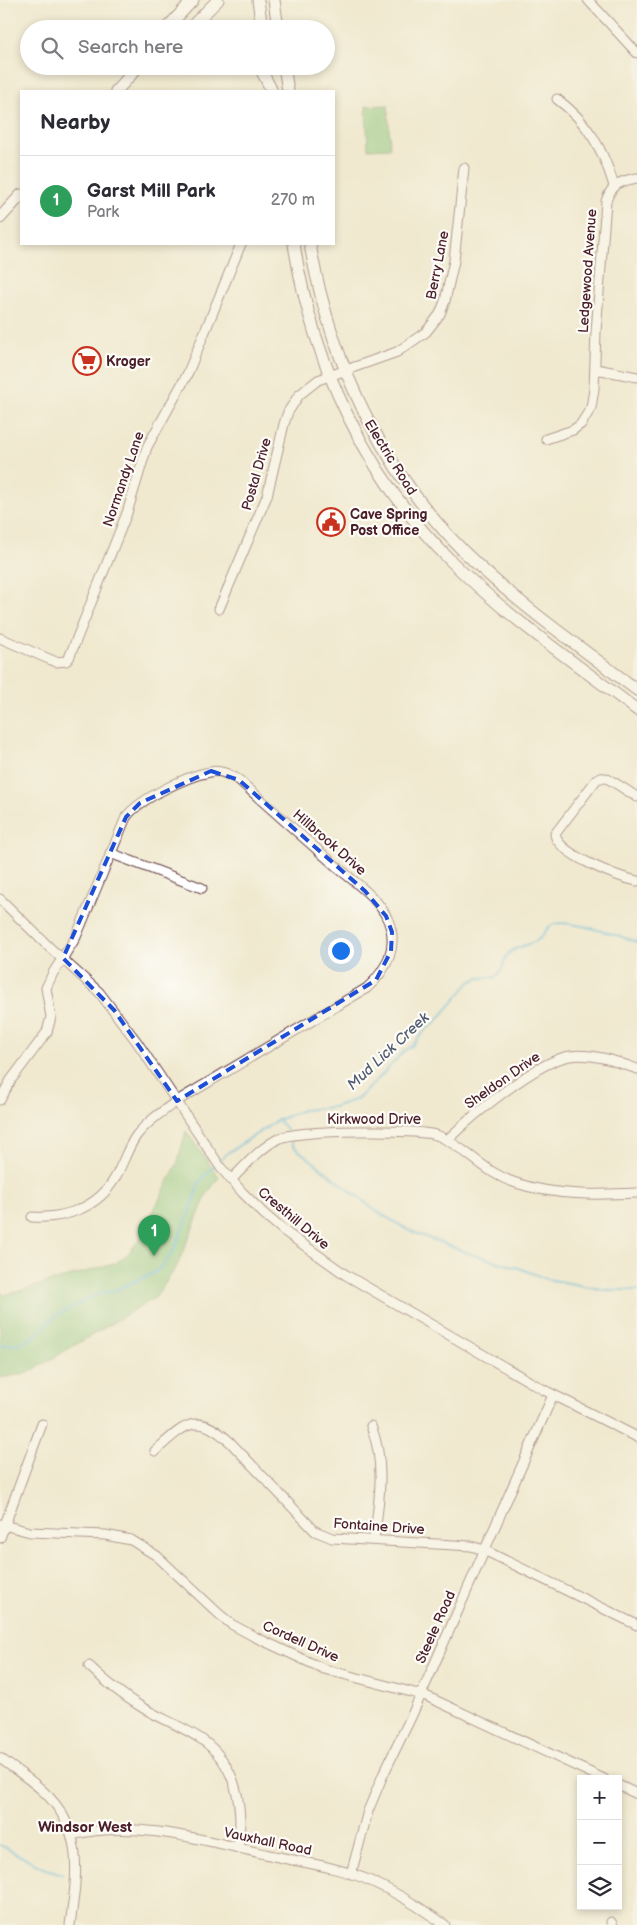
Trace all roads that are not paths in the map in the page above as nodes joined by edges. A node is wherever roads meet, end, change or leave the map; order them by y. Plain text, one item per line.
1 (193, 0) edge
2 (218, 0) edge
3 (258, 0) edge
4 (274, 0) edge
5 (588, 0) edge
6 (174, 20) edge
7 (198, 20) edge
8 (261, 20) edge
9 (277, 20) edge
10 (637, 52) edge
11 (131, 75) edge
12 (263, 75) edge
13 (269, 75) edge
14 (285, 75) edge
15 (117, 90) edge
16 (271, 90) edge
17 (288, 90) edge
18 (557, 99) dead end
19 (464, 168) dead end
20 (637, 178) edge
21 (614, 186) junction
22 (20, 196) edge
23 (0, 218) edge
24 (240, 245) edge
25 (294, 245) edge
26 (310, 245) edge
27 (596, 369) junction
28 (345, 370) junction
29 (330, 376) junction
30 (637, 377) edge
31 (546, 439) dead end
32 (219, 609) dead end
33 (0, 638) edge
34 (637, 690) edge
35 (637, 710) edge
36 (637, 797) edge
37 (110, 853) junction
38 (637, 881) edge
39 (202, 888) dead end
40 (0, 899) edge
41 (63, 958) junction
42 (637, 1069) edge
43 (0, 1100) edge
44 (177, 1101) junction
45 (447, 1140) junction
46 (231, 1180) junction
47 (637, 1193) edge
48 (32, 1217) dead end
49 (553, 1394) junction
50 (42, 1424) dead end
51 (371, 1426) dead end
52 (637, 1437) edge
53 (155, 1451) dead end
54 (2, 1525) edge
55 (0, 1538) edge
56 (374, 1540) junction
57 (484, 1550) junction
58 (637, 1625) edge
59 (89, 1666) dead end
60 (421, 1694) junction
61 (0, 1758) edge
62 (595, 1775) edge
63 (622, 1787) edge
64 (637, 1794) edge
65 (72, 1835) junction
66 (238, 1848) junction
67 (351, 1874) junction
68 (70, 1925) edge
69 (445, 1925) edge

1 - 6 main road
2 - 7 main road
3 - 8 main road
4 - 9 main road
5 - 10 street
11 - 15 main road
12 - 16 main road
13 - 16 main road
14 - 17 main road
18 - 21 street
19 - 28 street, Berry Lane
20 - 21 street
21 - 27 street, Ledgewood Avenue
22 - 23 main road
24 - 33 street, Normandy Lane
25 - 29 main road, Electric Road
26 - 28 main road, Electric Road
27 - 30 street
27 - 31 street, Ledgewood Avenue
28 - 29 street, Postal Drive
28 - 34 main road, Electric Road
29 - 32 street, Postal Drive
29 - 35 main road, Electric Road
36 - 38 street
37 - 39 street
37 - 41 street, Hillbrook Drive
37 - 44 street, Hillbrook Drive
40 - 41 street, Cresthill Drive
41 - 43 street, Hillbrook Drive
41 - 44 street, Cresthill Drive
42 - 45 street, Sheldon Drive
44 - 46 street, Cresthill Drive
44 - 48 street, Hillbrook Drive
45 - 46 street, Kirkwood Drive
45 - 47 street, Kirkwood Drive
46 - 49 street, Cresthill Drive
49 - 52 street, Cresthill Drive
49 - 57 street, Steele Road
50 - 54 street
51 - 56 street
53 - 56 street, Fontaine Drive
54 - 55 street
54 - 60 street, Cordell Drive
56 - 57 street, Fontaine Drive
57 - 58 street, Fontaine Drive
57 - 60 street, Steele Road
59 - 66 street
60 - 62 street, Cordell Drive
60 - 67 street, Steele Road
61 - 65 street
63 - 64 street
65 - 66 street, Vauxhall Road
65 - 68 street
66 - 67 street, Vauxhall Road
67 - 69 street, Vauxhall Road

